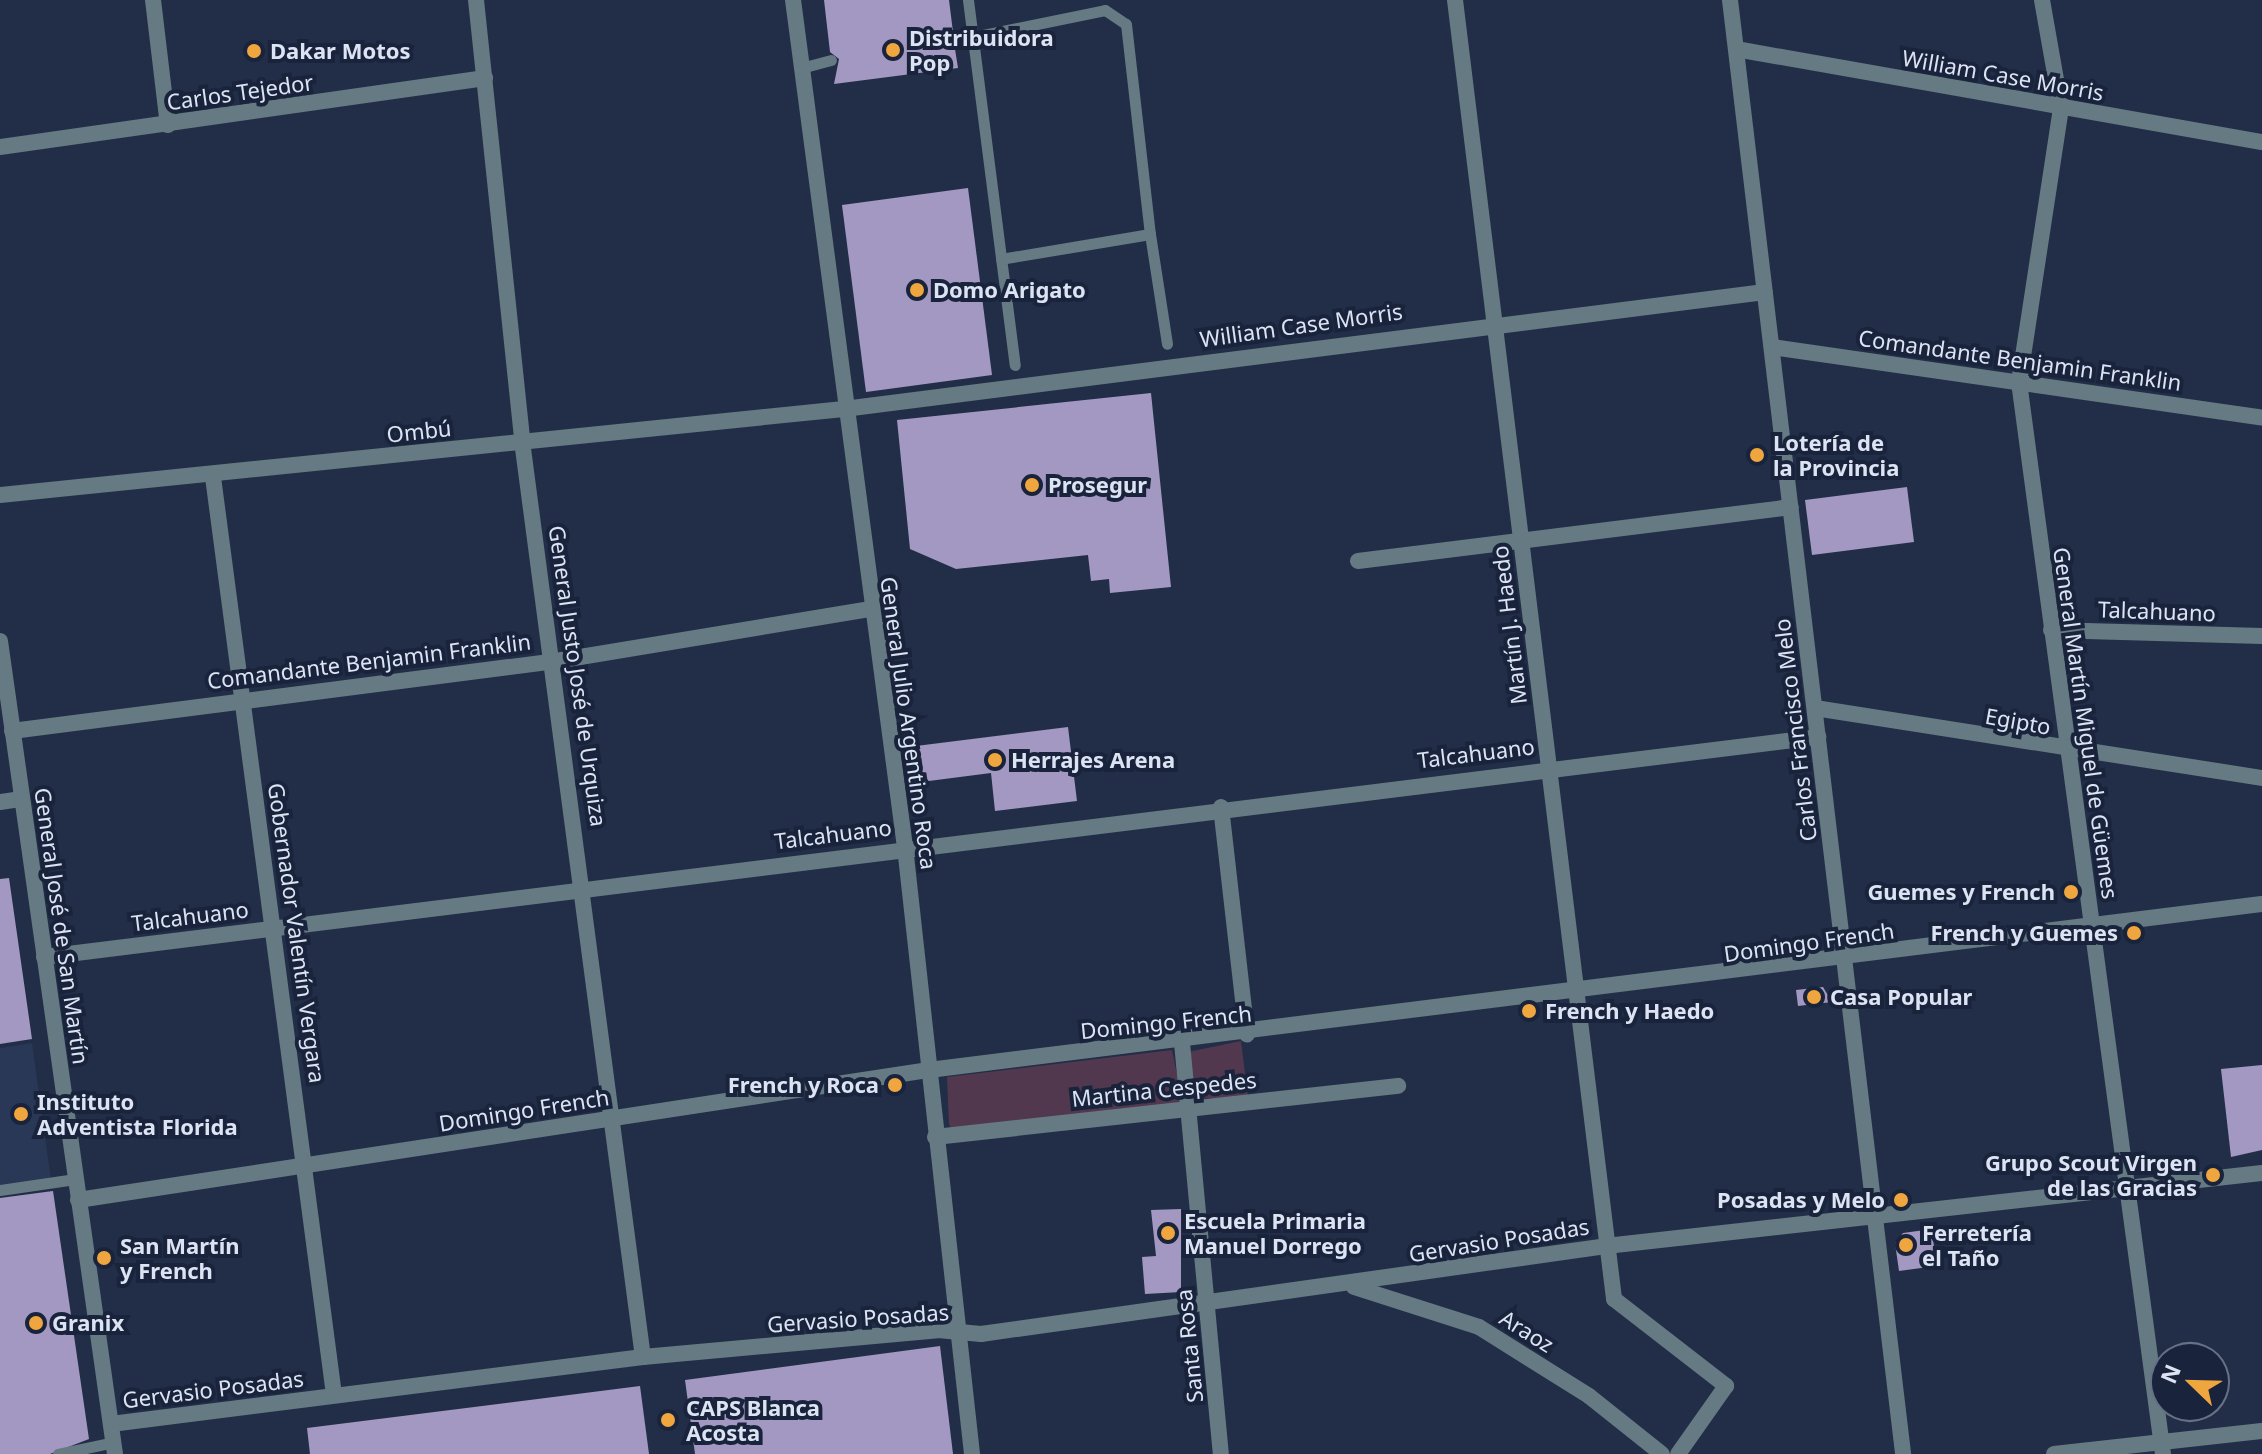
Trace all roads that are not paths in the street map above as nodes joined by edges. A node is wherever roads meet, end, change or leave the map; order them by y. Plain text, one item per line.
1 (153, 0) edge
2 (476, 0) edge
3 (793, 0) edge
4 (968, 0) edge
5 (1455, 0) edge
6 (1730, 0) edge
7 (2042, 0) edge
8 (973, 39) junction
9 (954, 41) dead end
10 (1736, 49) junction
11 (831, 60) dead end
12 (801, 68) junction
13 (485, 78) junction
14 (2061, 108) junction
15 (168, 125) junction
16 (2262, 142) edge
17 (0, 147) edge
18 (1150, 234) junction
19 (1001, 259) junction
20 (1765, 292) junction
21 (1493, 322) junction
22 (1167, 344) dead end
23 (1772, 347) junction
24 (1015, 365) dead end
25 (2019, 382) junction
26 (844, 409) junction
27 (2262, 418) edge
28 (522, 441) junction
29 (213, 477) junction
30 (0, 495) edge
31 (1791, 507) junction
32 (1521, 541) junction
33 (1358, 561) dead end
34 (871, 609) junction
35 (2051, 630) junction
36 (2262, 636) edge
37 (0, 641) edge
38 (556, 661) junction
39 (244, 698) junction
40 (1815, 708) junction
41 (12, 731) junction
42 (1818, 737) junction
43 (2068, 752) junction
44 (1548, 766) junction
45 (2262, 778) edge
46 (22, 799) junction
47 (0, 802) edge
48 (1221, 807) junction
49 (905, 847) junction
50 (586, 888) junction
51 (2262, 904) edge
52 (2091, 925) junction
53 (274, 927) junction
54 (44, 957) junction
55 (1844, 960) junction
56 (1574, 994) junction
57 (1247, 1035) junction
58 (1182, 1043) junction
59 (929, 1070) junction
60 (1398, 1086) dead end
61 (1188, 1108) junction
62 (613, 1119) junction
63 (935, 1137) junction
64 (306, 1165) junction
65 (2262, 1173) edge
66 (75, 1179) junction
67 (0, 1190) edge
68 (2127, 1190) junction
69 (78, 1200) junction
70 (1875, 1215) junction
71 (1606, 1246) junction
72 (1348, 1285) junction
73 (1207, 1308) junction
74 (957, 1333) junction
75 (643, 1357) junction
76 (334, 1395) junction
77 (111, 1424) junction
78 (2262, 1431) edge
79 (114, 1448) edge
80 (2162, 1448) edge
81 (58, 1454) edge
82 (972, 1454) edge
83 (1221, 1454) edge
84 (1662, 1454) edge
85 (1678, 1454) edge
86 (1903, 1454) edge
87 (2054, 1454) edge

1 - 15 street
2 - 13 street, General Justo José de Urquiza
3 - 12 street, General Julio Argentino Roca
4 - 8 lane
5 - 21 street, Martín J. Haedo
6 - 10 street, Carlos Francisco Melo
7 - 14 street, General Martín Miguel de Güemes
8 - 9 lane
8 - 18 lane
8 - 19 lane
10 - 14 street, William Case Morris
10 - 20 street, Carlos Francisco Melo
11 - 12 lane
12 - 26 street, General Julio Argentino Roca
13 - 15 street, Carlos Tejedor
13 - 28 street, General Justo José de Urquiza
14 - 16 street, William Case Morris
14 - 25 street, General Martín Miguel de Güemes
15 - 17 street, Carlos Tejedor
18 - 19 lane
18 - 22 lane
19 - 24 lane
20 - 21 street, William Case Morris
20 - 23 street, Carlos Francisco Melo
21 - 26 street, William Case Morris
21 - 32 street, Martín J. Haedo
23 - 25 street, Comandante Benjamin Franklin
23 - 31 street, Carlos Francisco Melo
25 - 27 street, Comandante Benjamin Franklin
25 - 35 street, General Martín Miguel de Güemes
26 - 28 street, Ombú
26 - 34 street, General Julio Argentino Roca
28 - 29 street, Ombú
28 - 38 street, General Justo José de Urquiza
29 - 30 street, Ombú
29 - 39 street, Gobernador Valentín Vergara
31 - 32 street
31 - 40 street, Carlos Francisco Melo
32 - 33 street
32 - 44 street, Martín J. Haedo
34 - 38 street, Comandante Benjamin Franklin
34 - 49 street, General Julio Argentino Roca
35 - 36 street, Talcahuano
35 - 43 street, General Martín Miguel de Güemes
37 - 41 street, General José de San Martín
38 - 39 street, Comandante Benjamin Franklin
38 - 50 street, General Justo José de Urquiza
39 - 41 street, Comandante Benjamin Franklin
39 - 53 street, Gobernador Valentín Vergara
40 - 42 street, Carlos Francisco Melo
40 - 43 street, Egipto
41 - 46 street, General José de San Martín
42 - 44 street, Talcahuano
42 - 55 street, Carlos Francisco Melo
43 - 45 street, Egipto
43 - 52 street, General Martín Miguel de Güemes
44 - 48 street, Talcahuano
44 - 56 street, Martín J. Haedo
46 - 47 street
46 - 54 street, General José de San Martín
48 - 49 street, Talcahuano
48 - 57 street
49 - 50 street, Talcahuano
49 - 59 street, General Julio Argentino Roca
50 - 53 street, Talcahuano
50 - 62 street, General Justo José de Urquiza
51 - 52 street, Domingo French
52 - 55 street, Domingo French
52 - 68 street, General Martín Miguel de Güemes
53 - 54 street, Talcahuano
53 - 64 street, Gobernador Valentín Vergara
54 - 66 street, General José de San Martín
55 - 56 street, Domingo French
55 - 70 street, Carlos Francisco Melo
56 - 57 street, Domingo French
56 - 71 street, Martín J. Haedo
57 - 58 street, Domingo French
58 - 59 street, Domingo French
58 - 61 street, Santa Rosa
59 - 62 street, Domingo French
59 - 63 street, General Julio Argentino Roca
60 - 61 street, Martina Cespedes
61 - 63 street, Martina Cespedes
61 - 73 street, Santa Rosa
62 - 64 street, Domingo French
62 - 75 street, General Justo José de Urquiza
63 - 74 street, General Julio Argentino Roca
64 - 69 street, Domingo French
64 - 76 street, Gobernador Valentín Vergara
65 - 68 street, Gervasio Posadas
66 - 67 lane
66 - 69 street, General José de San Martín
68 - 70 street, Gervasio Posadas
68 - 80 street, General Martín Miguel de Güemes
69 - 77 street, General José de San Martín
70 - 71 street, Gervasio Posadas
70 - 86 street, Carlos Francisco Melo
71 - 72 street, Gervasio Posadas
71 - 85 street, Gervasio Posadas
72 - 73 street, Gervasio Posadas
72 - 84 street, Araoz
73 - 74 street, Gervasio Posadas
73 - 83 street, Santa Rosa
74 - 75 street, Gervasio Posadas
74 - 82 street, General Julio Argentino Roca
75 - 76 street, Gervasio Posadas
76 - 77 street, Gervasio Posadas
77 - 79 street, General José de San Martín
78 - 80 street
79 - 81 lane
80 - 87 street

